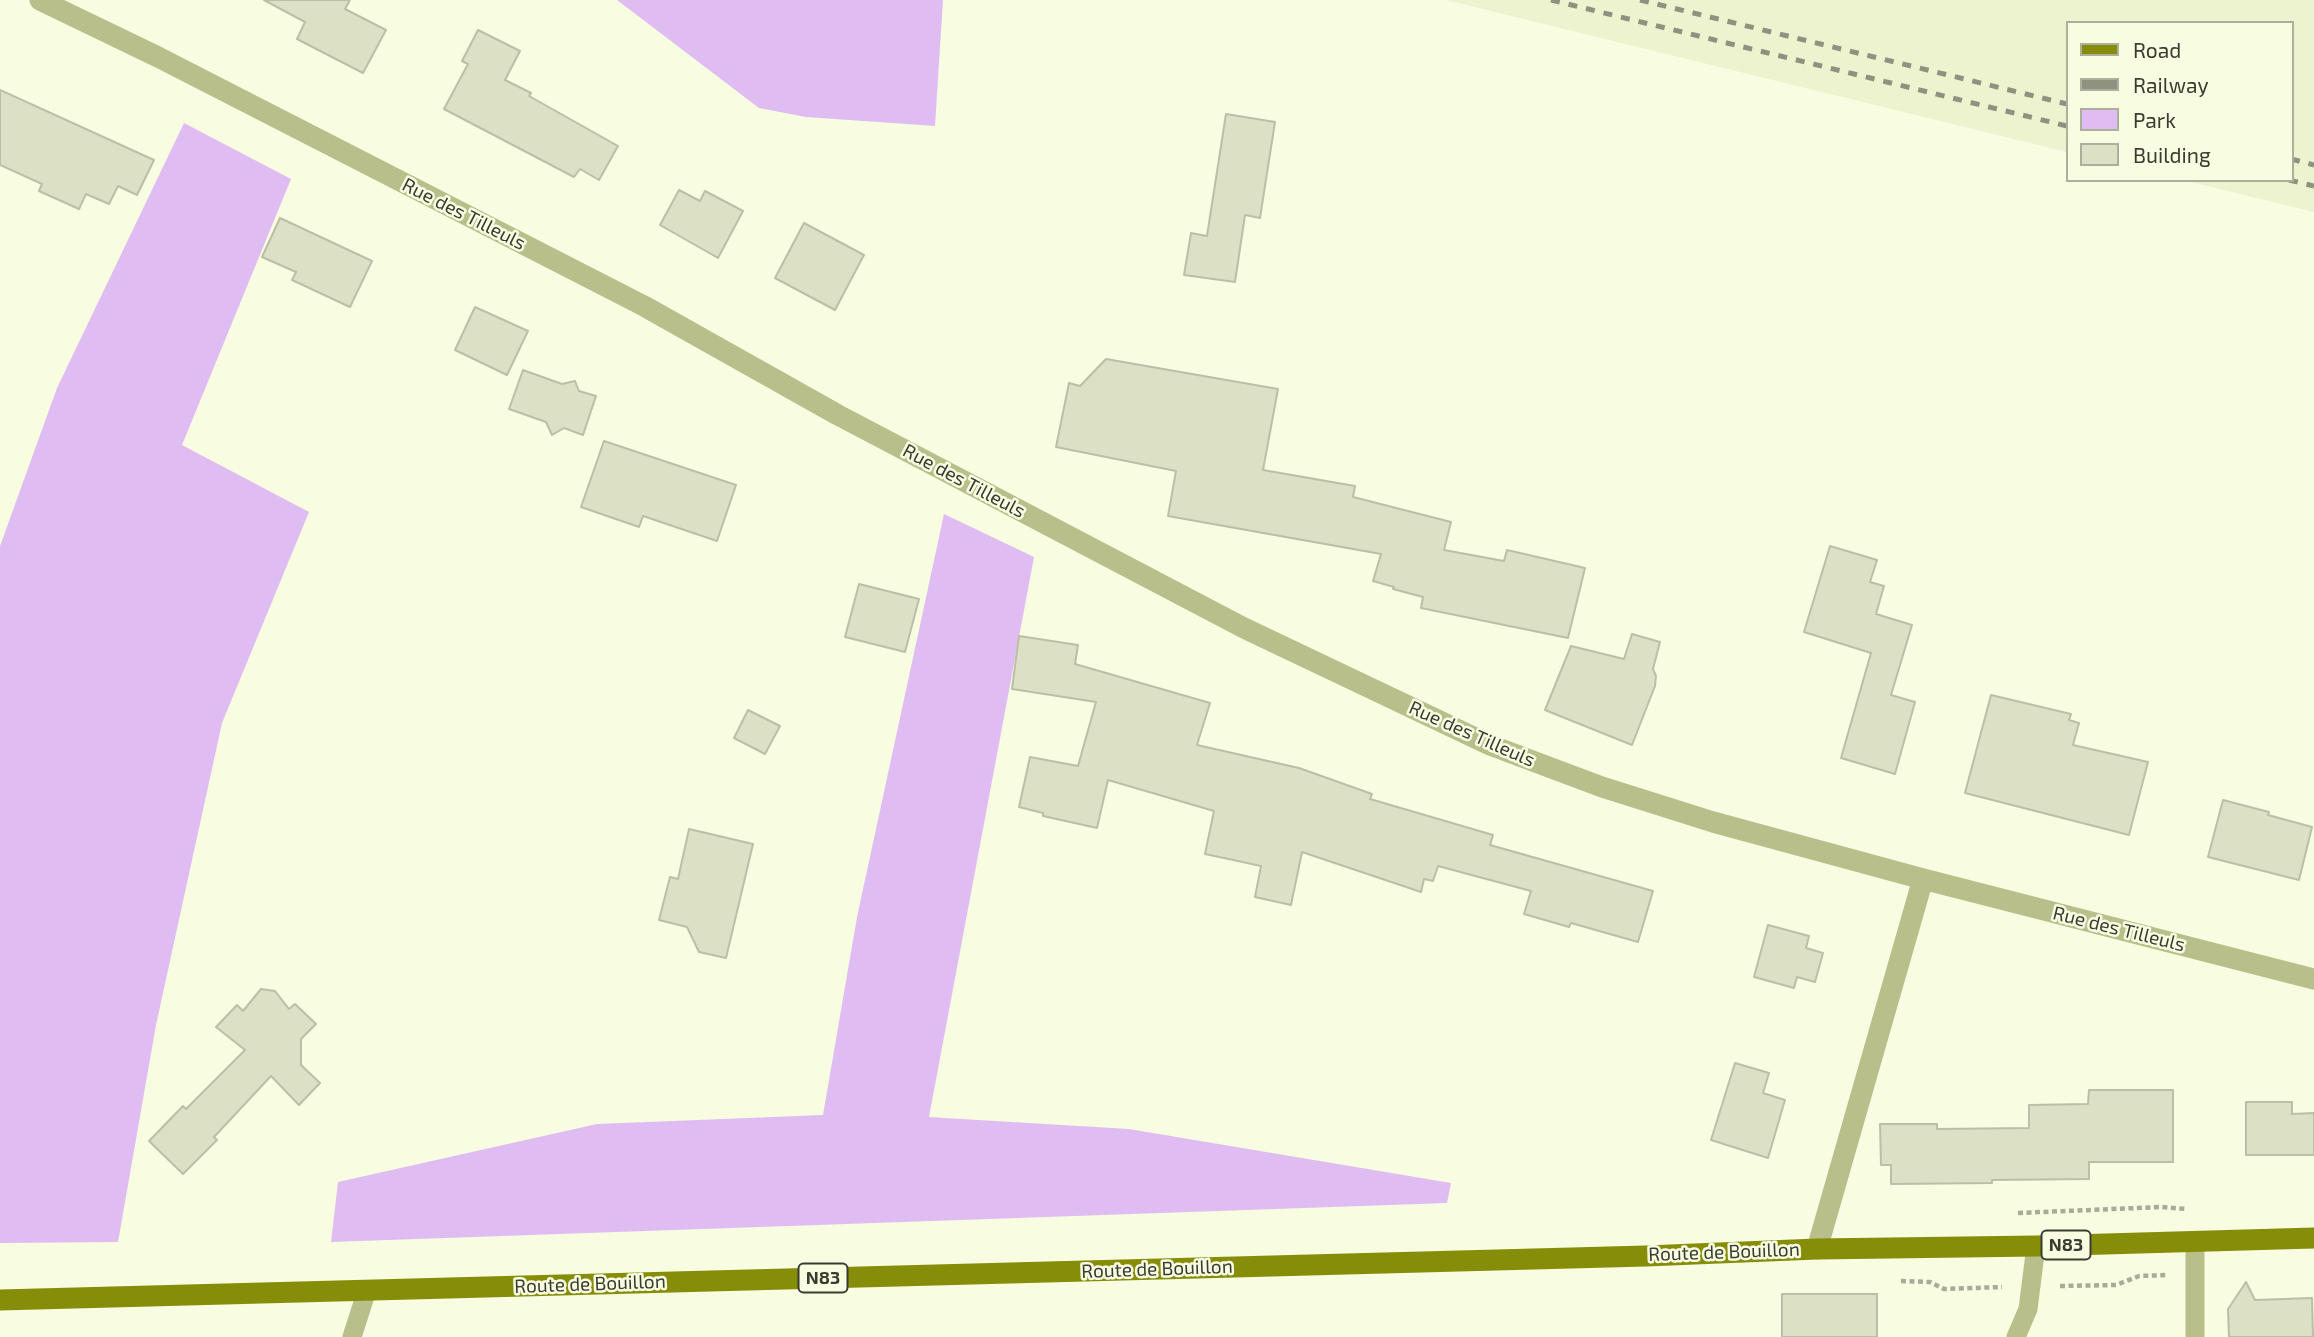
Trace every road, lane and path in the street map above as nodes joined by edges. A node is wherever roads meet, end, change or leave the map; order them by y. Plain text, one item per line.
1 (40, 0) edge
2 (1923, 879) junction
3 (2314, 979) edge
4 (2314, 1238) edge
5 (2195, 1241) junction
6 (2036, 1246) junction
7 (1817, 1249) junction
8 (367, 1290) junction
9 (0, 1300) edge
10 (352, 1337) edge
11 (2016, 1337) edge
12 (2195, 1337) edge

1 - 2 street, Rue des Tilleuls
2 - 3 street, Rue des Tilleuls
2 - 7 street
4 - 5 main road, Route de Bouillon / N83
5 - 6 main road, Route de Bouillon / N83
5 - 12 lane
6 - 7 main road, Route de Bouillon / N83
6 - 11 lane
7 - 8 main road, Route de Bouillon / N83
8 - 9 main road, Route de Bouillon / N83
8 - 10 lane

